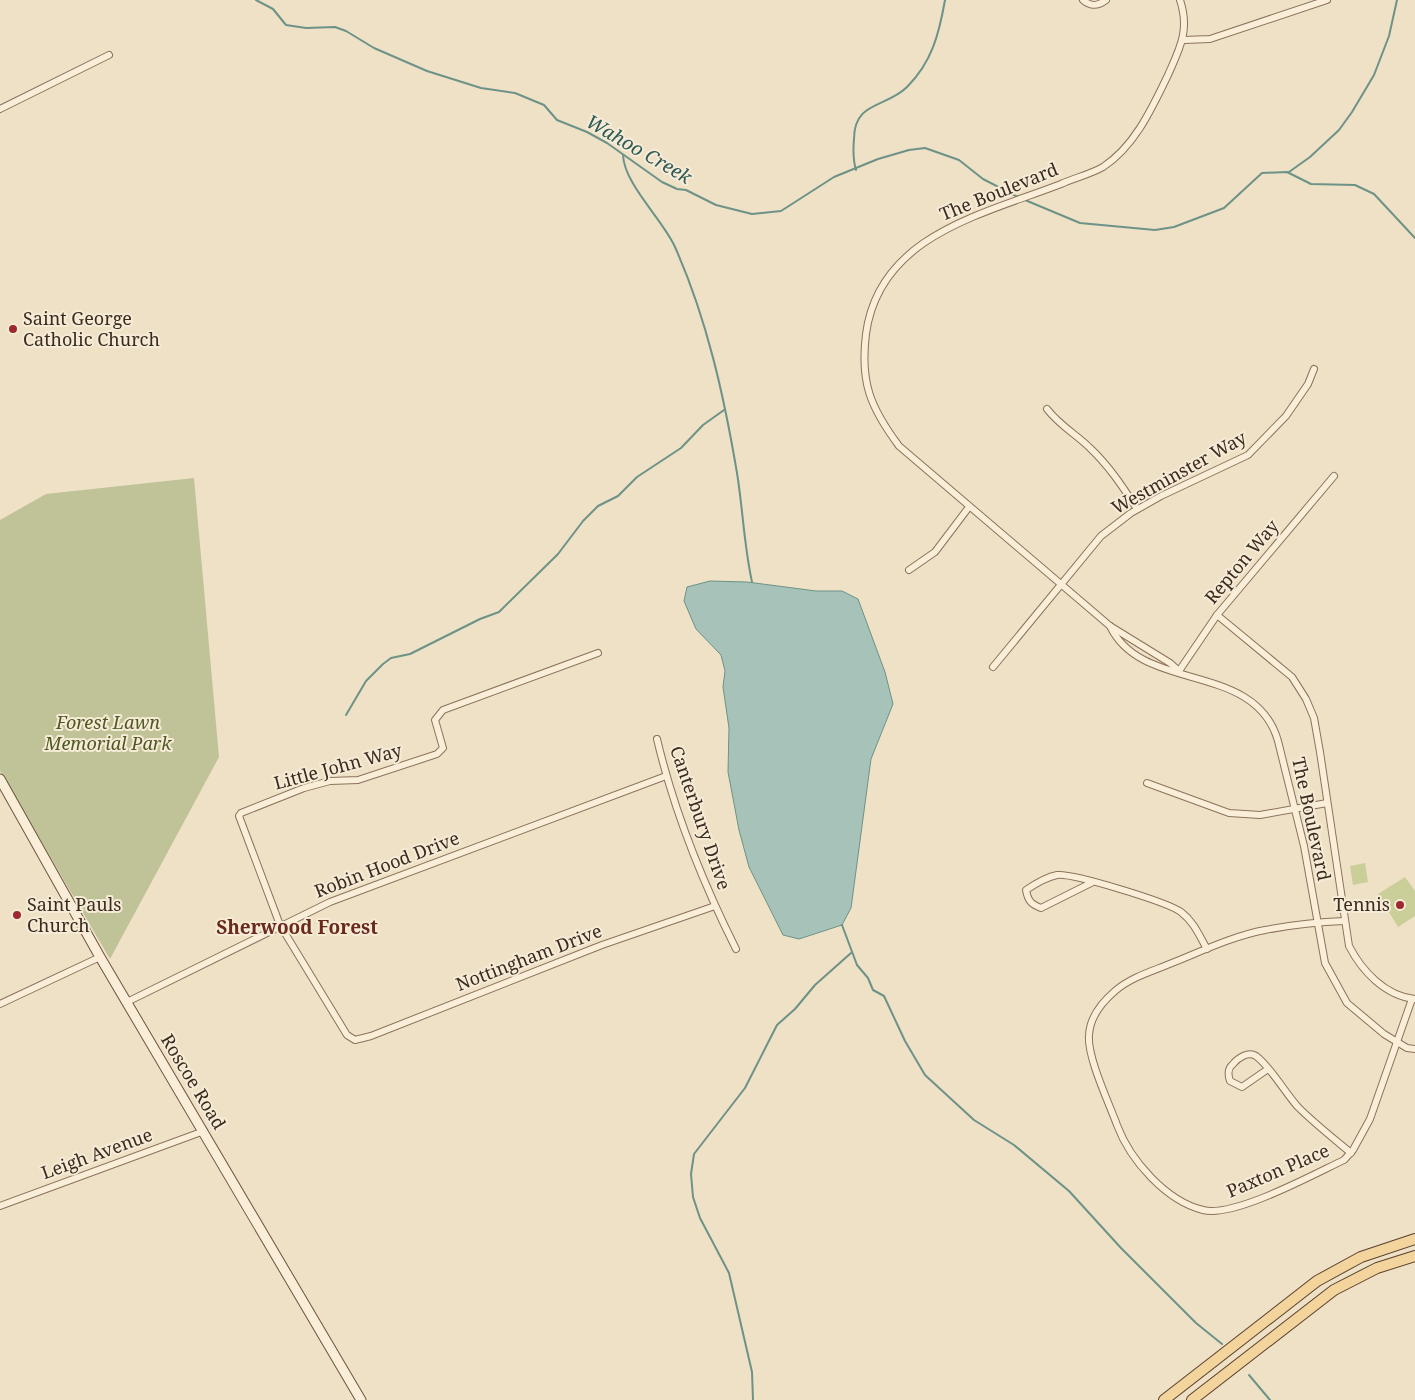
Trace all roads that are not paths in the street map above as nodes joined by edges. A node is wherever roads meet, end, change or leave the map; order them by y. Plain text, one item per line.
1 (1083, 0) edge
2 (1106, 0) edge
3 (1180, 0) edge
4 (1326, 0) edge
5 (1184, 40) junction
6 (109, 55) dead end
7 (0, 109) edge
8 (1314, 368) dead end
9 (1047, 410) dead end
10 (1334, 476) dead end
11 (969, 506) junction
12 (1137, 509) junction
13 (909, 570) dead end
14 (1060, 583) junction
15 (1216, 615) junction
16 (598, 653) dead end
17 (993, 667) dead end
18 (1179, 671) junction
19 (658, 739) dead end
20 (666, 776) junction
21 (0, 778) edge
22 (1147, 783) dead end
23 (1327, 803) junction
24 (1295, 809) junction
25 (1093, 882) junction
26 (715, 906) junction
27 (1344, 921) junction
28 (1317, 922) junction
29 (280, 925) junction
30 (736, 949) dead end
31 (1207, 949) junction
32 (100, 957) junction
33 (1414, 999) edge
34 (127, 1002) junction
35 (0, 1004) edge
36 (1396, 1041) junction
37 (1415, 1049) edge
38 (1268, 1069) junction
39 (204, 1131) junction
40 (1351, 1152) junction
41 (0, 1206) edge
42 (1415, 1239) edge
43 (1415, 1256) edge
44 (361, 1400) edge
45 (1164, 1400) edge
46 (1192, 1400) edge

1 - 2 street
3 - 5 street, The Boulevard
4 - 5 street
5 - 11 street, The Boulevard
6 - 7 street
8 - 12 street, Westminster Way
9 - 12 street
10 - 15 street, Repton Way
11 - 13 street
11 - 14 street, The Boulevard
12 - 14 street, Westminster Way
14 - 17 street, Westminster Way
14 - 18 street, The Boulevard
15 - 18 street, Repton Way
15 - 23 street, The Boulevard
16 - 29 street, Little John Way
18 - 24 street, The Boulevard
19 - 20 street, Canterbury Drive
20 - 26 street, Canterbury Drive
20 - 29 street, Robin Hood Drive
21 - 32 main road, Roscoe Road
22 - 24 street
23 - 24 street
23 - 27 street, The Boulevard
24 - 28 street, The Boulevard
25 - 25 street
25 - 31 street
26 - 29 street, Nottingham Drive
26 - 30 street, Canterbury Drive
27 - 28 street, Paxton Place
27 - 33 street, The Boulevard
28 - 31 street, Paxton Place
28 - 36 street, The Boulevard
29 - 34 street, Robin Hood Drive
31 - 40 street, Paxton Place
32 - 34 main road, Roscoe Road
32 - 35 street
33 - 36 street, Paxton Place
34 - 39 main road, Roscoe Road
36 - 37 street, The Boulevard
36 - 40 street, Paxton Place
38 - 38 street
38 - 40 street
39 - 41 street, Leigh Avenue
39 - 44 main road, Roscoe Road
42 - 45 main road
43 - 46 main road

